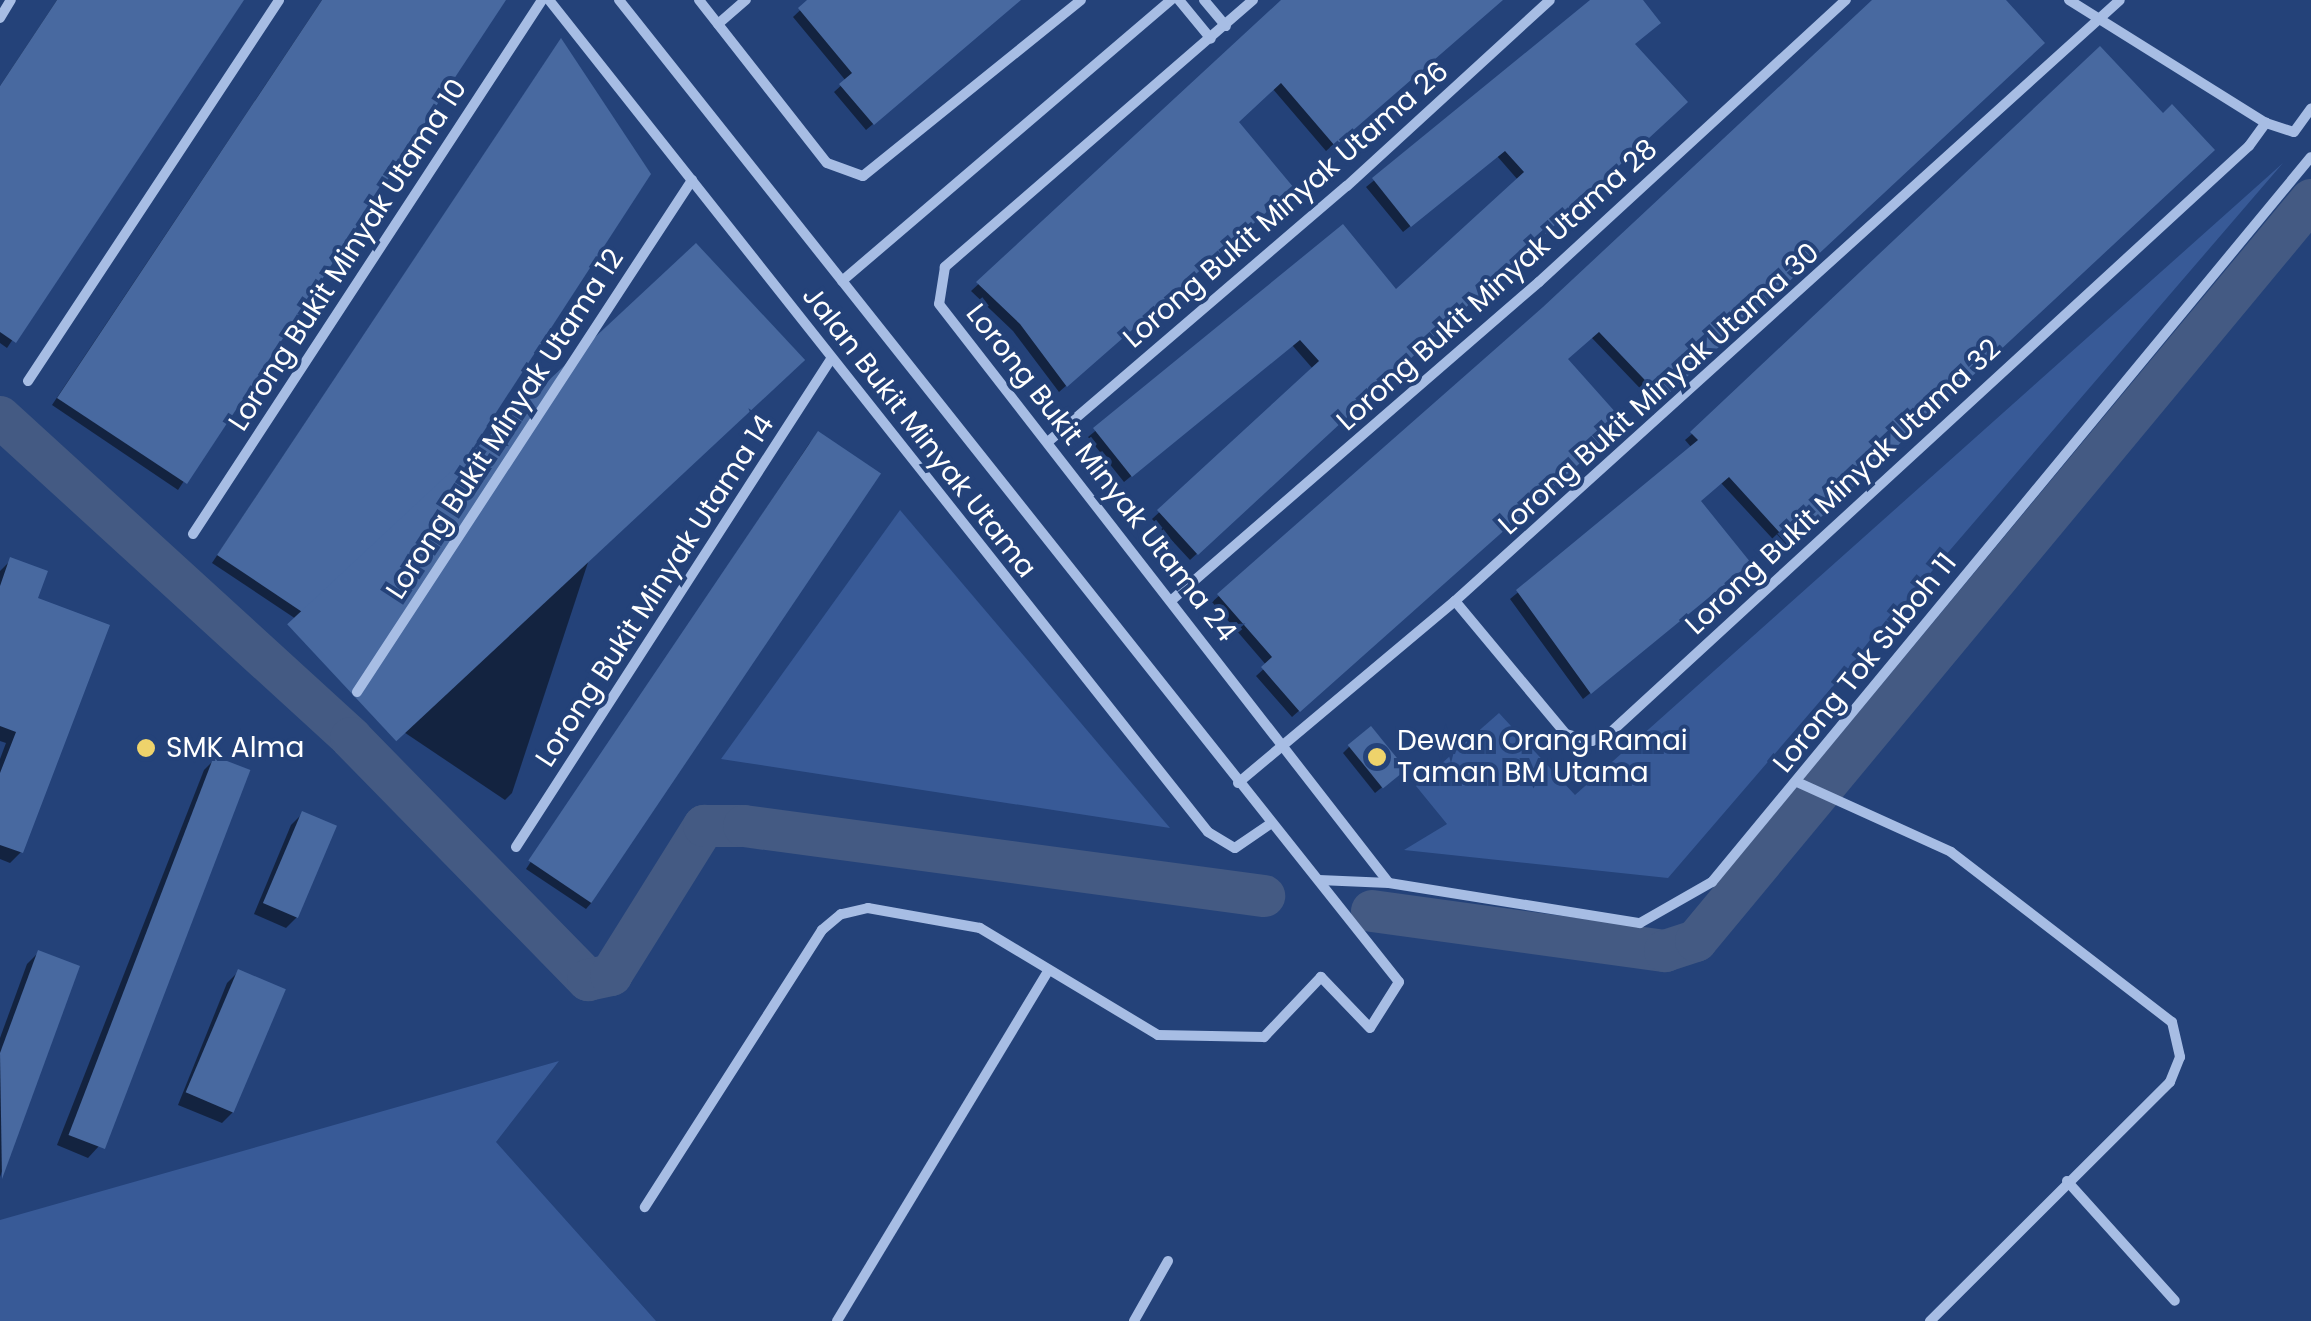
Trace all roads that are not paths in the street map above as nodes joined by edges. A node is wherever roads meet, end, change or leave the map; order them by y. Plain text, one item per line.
1 (11, 0) edge
2 (279, 0) edge
3 (542, 0) edge
4 (550, 0) edge
5 (619, 0) edge
6 (699, 0) edge
7 (746, 0) edge
8 (1081, 0) edge
9 (1171, 0) edge
10 (1179, 0) edge
11 (1204, 0) edge
12 (1254, 0) edge
13 (1550, 0) edge
14 (1846, 0) edge
15 (2070, 0) edge
16 (2120, 0) edge
17 (0, 18) edge
18 (2103, 21) junction
19 (718, 24) junction
20 (1226, 26) junction
21 (1210, 39) junction
22 (2311, 109) edge
23 (2266, 123) junction
24 (2311, 157) edge
25 (692, 180) junction
26 (842, 281) junction
27 (831, 359) junction
28 (28, 381) dead end
29 (1049, 442) junction
30 (193, 534) dead end
31 (1173, 600) junction
32 (1456, 601) junction
33 (357, 692) dead end
34 (1283, 745) junction
35 (1238, 782) junction
36 (1796, 782) junction
37 (1270, 824) junction
38 (516, 847) dead end
39 (1319, 880) junction
40 (1389, 883) junction
41 (1048, 971) junction
42 (2067, 1181) junction
43 (645, 1206) dead end
44 (1168, 1262) dead end
45 (2175, 1301) dead end
46 (837, 1321) edge
47 (1134, 1321) edge
48 (1930, 1321) edge

1 - 17 street
2 - 28 street
3 - 30 street, Lorong Bukit Minyak Utama 10
4 - 25 street, Jalan Bukit Minyak Utama
5 - 26 street, Jalan Bukit Minyak Utama
6 - 19 street
7 - 19 street
8 - 19 street
9 - 26 street
10 - 21 street
11 - 20 street
12 - 20 street, Lorong Bukit Minyak Utama 24
13 - 29 street, Lorong Bukit Minyak Utama 26
14 - 31 street, Lorong Bukit Minyak Utama 28
15 - 18 street
16 - 18 street, Lorong Bukit Minyak Utama 30
18 - 23 street
18 - 32 street, Lorong Bukit Minyak Utama 30
20 - 21 street, Lorong Bukit Minyak Utama 24
21 - 29 street, Lorong Bukit Minyak Utama 24
22 - 23 street
23 - 32 street, Lorong Bukit Minyak Utama 32
24 - 36 street, Lorong Tok Suboh 11
25 - 27 street, Jalan Bukit Minyak Utama
25 - 33 street, Lorong Bukit Minyak Utama 12
26 - 35 street, Jalan Bukit Minyak Utama
27 - 37 street, Jalan Bukit Minyak Utama
27 - 38 street, Lorong Bukit Minyak Utama 14
29 - 31 street, Lorong Bukit Minyak Utama 24
31 - 34 street, Lorong Bukit Minyak Utama 24
32 - 34 street, Lorong Bukit Minyak Utama 30
34 - 35 street, Lorong Bukit Minyak Utama 30
34 - 40 street, Lorong Bukit Minyak Utama 24
35 - 37 street, Jalan Bukit Minyak Utama
36 - 40 street, Lorong Tok Suboh 11
36 - 42 street
37 - 39 street, Jalan Bukit Minyak Utama
39 - 40 street, Lorong Tok Suboh 11
39 - 41 street, Jalan Bukit Minyak Utama
41 - 43 street
41 - 46 street
42 - 45 street
42 - 48 street
44 - 47 street

